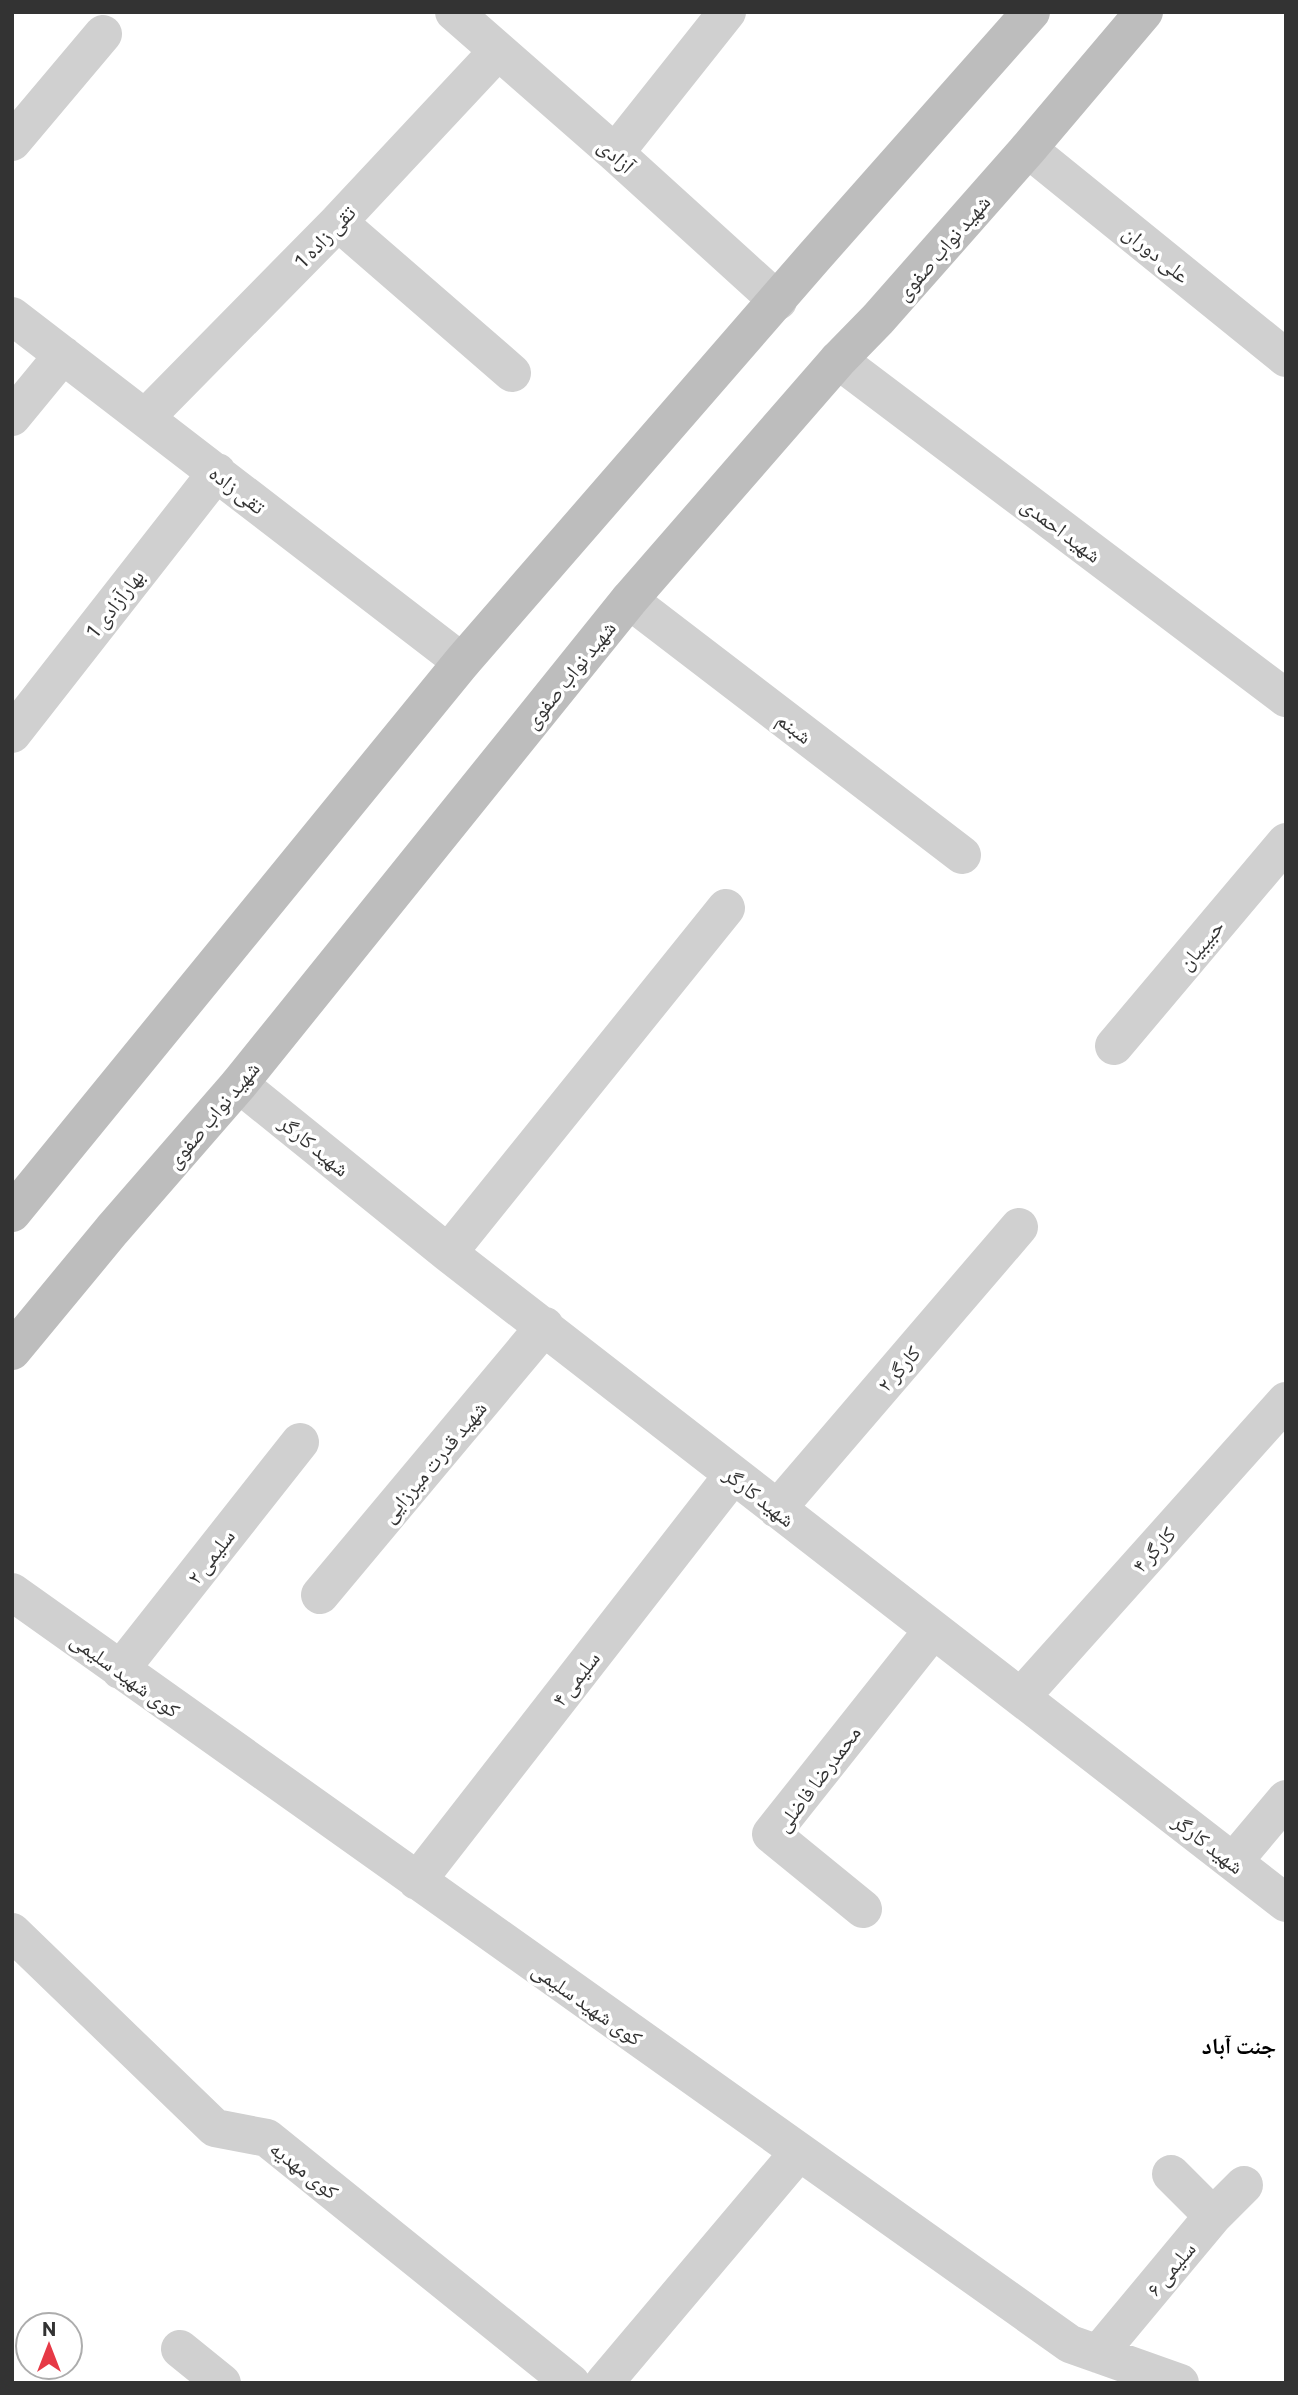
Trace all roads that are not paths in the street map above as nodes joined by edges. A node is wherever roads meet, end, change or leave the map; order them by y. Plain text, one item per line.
1 (454, 12) edge
2 (727, 12) edge
3 (1031, 12) edge
4 (1144, 12) edge
5 (103, 34) dead end
6 (498, 51) junction
7 (12, 142) edge
8 (1028, 149) junction
9 (615, 153) junction
10 (338, 222) junction
11 (778, 301) junction
12 (12, 316) edge
13 (64, 355) junction
14 (1286, 358) edge
15 (838, 360) junction
16 (512, 373) dead end
17 (12, 417) edge
18 (145, 418) junction
19 (216, 472) junction
20 (629, 600) junction
21 (462, 662) junction
22 (1286, 698) edge
23 (12, 734) edge
24 (1286, 842) edge
25 (962, 855) dead end
26 (726, 908) dead end
27 (1114, 1046) dead end
28 (239, 1084) junction
29 (12, 1213) edge
30 (1019, 1227) dead end
31 (448, 1253) junction
32 (545, 1326) junction
33 (12, 1351) edge
34 (1286, 1401) edge
35 (300, 1442) dead end
36 (733, 1475) junction
37 (776, 1509) junction
38 (12, 1592) edge
39 (320, 1595) dead end
40 (933, 1630) junction
41 (120, 1670) junction
42 (1021, 1697) junction
43 (1286, 1799) edge
44 (1233, 1862) junction
45 (417, 1881) junction
46 (1286, 1903) edge
47 (863, 1909) dead end
48 (12, 1931) edge
49 (799, 2152) junction
50 (1171, 2174) dead end
51 (1244, 2185) dead end
52 (1213, 2216) junction
53 (180, 2349) dead end
54 (1098, 2354) junction
55 (222, 2383) edge
56 (572, 2383) edge
57 (604, 2383) edge
58 (1180, 2383) edge

1 - 6 street, آزادی
2 - 9 street
3 - 11 main road
4 - 8 main road, شهید نواب صفوی
5 - 7 street
6 - 9 street, آزادی
6 - 10 street, تقی زاده 1
8 - 14 street, علی دوران
8 - 15 main road, شهید نواب صفوی
9 - 11 street, آزادی
10 - 16 street
10 - 18 street, تقی زاده 1
11 - 21 main road
12 - 13 street, تقی زاده
13 - 17 street
13 - 18 street, تقی زاده
15 - 20 main road, شهید نواب صفوی
15 - 22 street, شهید احمدی
18 - 19 street, تقی زاده
19 - 21 street, تقی زاده
19 - 23 street, بهارآزادی 1
20 - 25 street, شبنم
20 - 28 main road, شهید نواب صفوی
21 - 29 main road
24 - 27 street, حبیبیان
26 - 31 street
28 - 31 street, شهید کارگر
28 - 33 main road, شهید نواب صفوی
30 - 37 street, کارگر ۲
31 - 32 street, شهید کارگر
32 - 36 street, شهید کارگر
32 - 39 street, شهید قدرت میرزایی
34 - 42 street, کارگر ۴
35 - 41 street, سلیمی ۲
36 - 37 street, شهید کارگر
36 - 45 street, سلیمی ۴
37 - 40 street, شهید کارگر
38 - 41 street, کوی شهید سلیمی
40 - 42 street, شهید کارگر
40 - 47 street, محمدرضا فاضلی
41 - 45 street, کوی شهید سلیمی
42 - 44 street, شهید کارگر
43 - 44 street
44 - 46 street, شهید کارگر
45 - 49 street, کوی شهید سلیمی
48 - 56 street, کوی مهدیه
49 - 54 street, کوی شهید سلیمی
49 - 57 street
50 - 52 street
51 - 52 street, سلیمی ۶
52 - 54 street, سلیمی ۶
53 - 55 street
54 - 58 street, کوی شهید سلیمی

